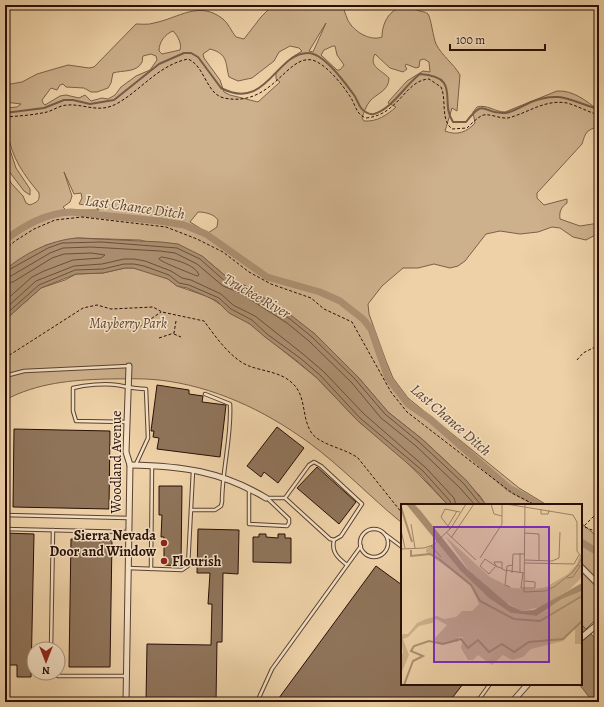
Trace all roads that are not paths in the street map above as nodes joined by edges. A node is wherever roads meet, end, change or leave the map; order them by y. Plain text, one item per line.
1 (129, 366) joint
2 (5, 376) edge
3 (128, 389) junction
4 (205, 394) dead end
5 (127, 422) junction
6 (133, 465) junction
7 (152, 465) junction
8 (193, 469) junction
9 (222, 476) junction
10 (249, 488) junction
11 (266, 498) junction
12 (285, 498) junction
13 (191, 510) junction
14 (5, 515) edge
15 (129, 518) junction
16 (5, 529) edge
17 (53, 530) junction
18 (128, 532) junction
19 (385, 534) junction
20 (334, 540) junction
21 (401, 545) edge
22 (361, 546) junction
23 (347, 565) junction
24 (128, 568) junction
25 (582, 568) edge
26 (152, 569) junction
27 (599, 585) edge
28 (599, 623) edge
29 (582, 637) edge
30 (51, 641) edge
31 (66, 676) edge
32 (126, 676) junction
33 (489, 685) edge
34 (527, 685) edge
35 (518, 696) junction
36 (126, 702) edge
37 (257, 702) edge
38 (477, 702) edge
39 (512, 702) edge
40 (522, 702) edge

1 - 2 lane
1 - 3 street, Woodland Avenue
3 - 5 street, Woodland Avenue
3 - 5 lane
3 - 6 lane
4 - 9 lane
5 - 6 street, Woodland Avenue
6 - 7 street
6 - 15 street, Woodland Avenue
7 - 8 street
7 - 26 lane
8 - 9 street
8 - 13 lane
9 - 10 street
9 - 13 lane
10 - 11 street
10 - 11 lane
11 - 12 lane
12 - 20 lane
12 - 20 lane
13 - 26 lane
14 - 15 lane
15 - 18 street, Woodland Avenue
16 - 17 lane
17 - 18 lane
17 - 30 lane
18 - 24 street, Woodland Avenue
19 - 21 lane
19 - 22 lane
19 - 22 lane
20 - 23 lane
22 - 23 lane
23 - 37 lane
24 - 26 lane
24 - 32 street, Woodland Avenue
25 - 27 street
28 - 29 street
31 - 32 lane
32 - 36 street, Woodland Avenue
33 - 38 lane
34 - 35 street
35 - 39 street
35 - 40 lane

